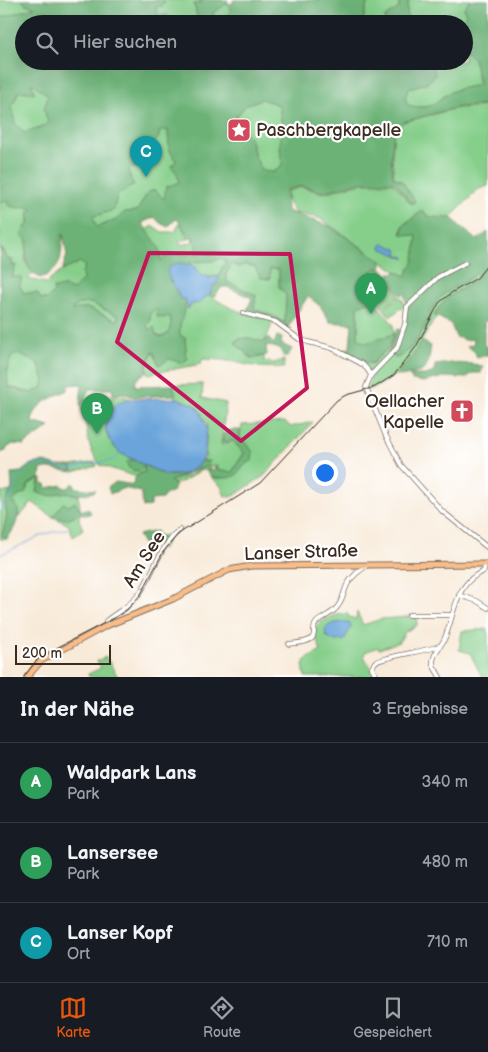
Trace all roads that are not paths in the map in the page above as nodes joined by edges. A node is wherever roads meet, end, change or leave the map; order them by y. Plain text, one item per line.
1 (465, 264) dead end
2 (243, 313) dead end
3 (371, 376) junction
4 (180, 530) dead end
5 (488, 548) edge
6 (368, 564) junction
7 (486, 564) edge
8 (459, 595) junction
9 (488, 608) edge
10 (409, 615) dead end
11 (452, 615) junction
12 (106, 623) junction
13 (289, 644) dead end
14 (439, 646) junction
15 (27, 677) edge
16 (377, 677) edge
17 (440, 677) edge

1 - 3 street
2 - 3 street
3 - 5 street
4 - 12 street, Am See
6 - 7 main road, Lanser Straße
6 - 12 main road, Lanser Straße
6 - 13 street
7 - 8 street
8 - 9 street
8 - 11 street
10 - 11 street
11 - 14 street
12 - 15 main road, Lanser Straße
14 - 16 street
14 - 17 street

